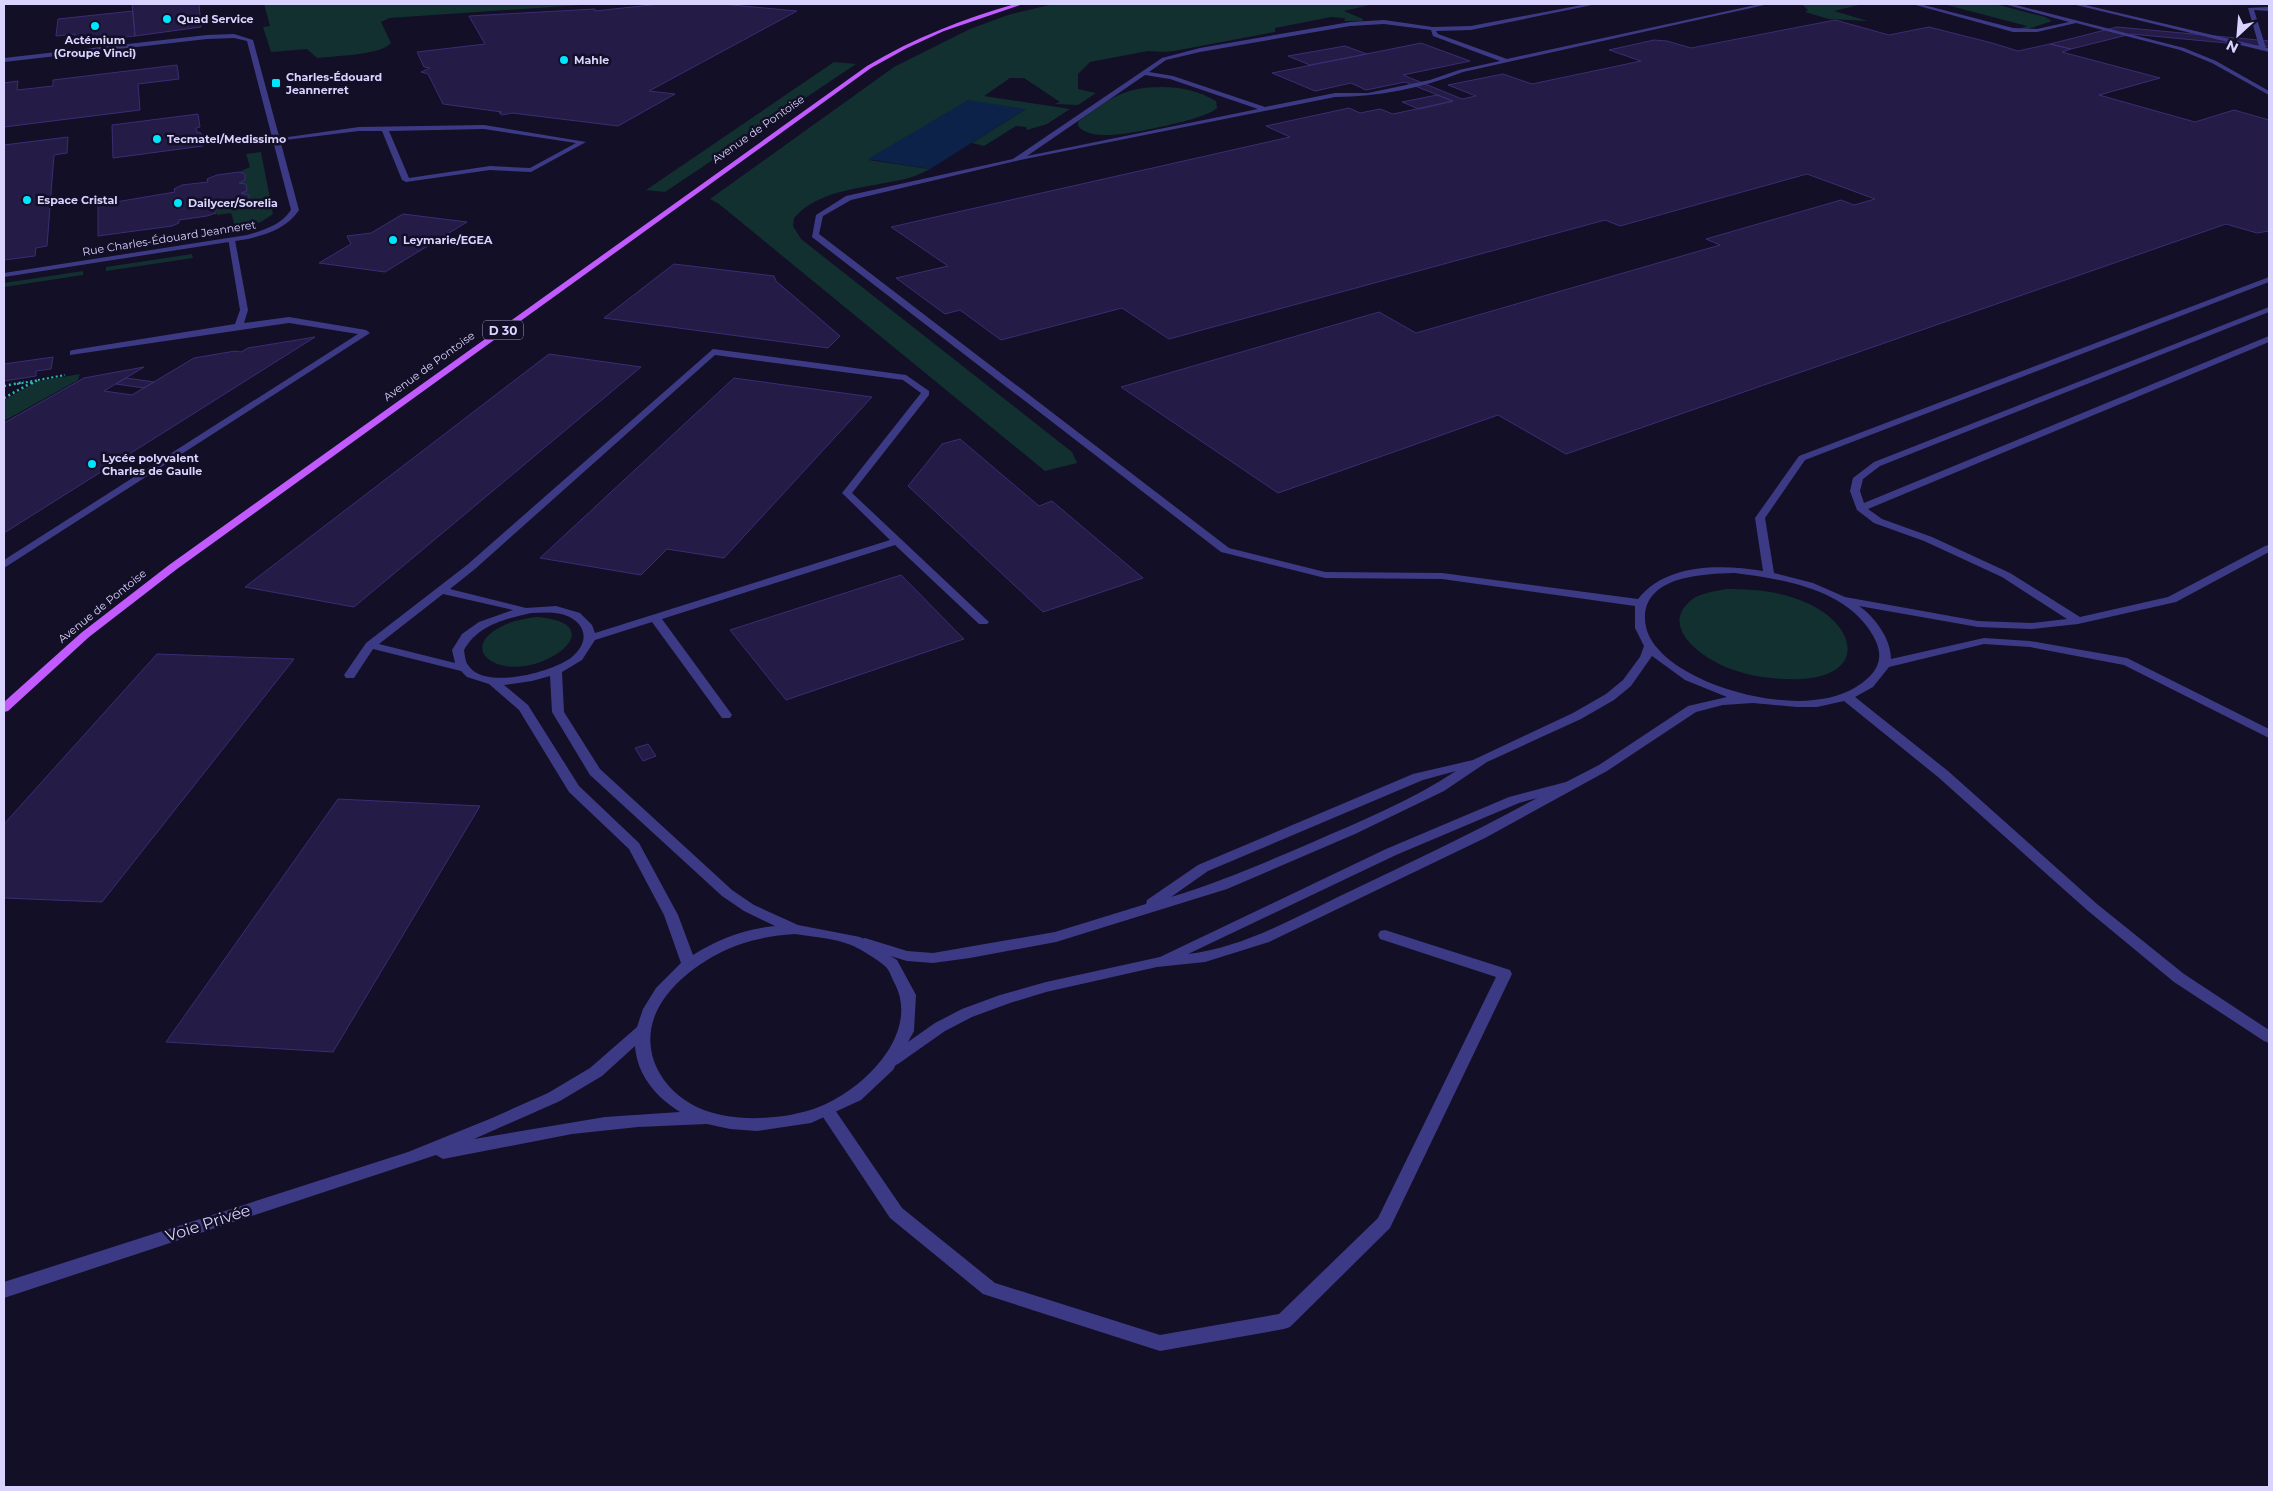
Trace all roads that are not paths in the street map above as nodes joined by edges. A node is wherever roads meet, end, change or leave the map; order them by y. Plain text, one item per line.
1 (1020, 4) edge
2 (1594, 4) edge
3 (1766, 4) edge
4 (1915, 4) edge
5 (2007, 4) edge
6 (2075, 4) edge
7 (2269, 9) edge
8 (2076, 22) junction
9 (1433, 29) junction
10 (2266, 50) edge
11 (4, 60) edge
12 (1506, 61) junction
13 (1145, 73) junction
14 (2268, 92) edge
15 (1264, 109) junction
16 (385, 129) junction
17 (277, 139) junction
18 (1016, 161) junction
19 (231, 240) junction
20 (4, 275) edge
21 (2269, 280) edge
22 (2269, 309) edge
23 (240, 326) junction
24 (2269, 340) edge
25 (73, 353) dead end
26 (1861, 508) junction
27 (897, 542) junction
28 (2269, 548) edge
29 (4, 565) edge
30 (1769, 574) junction
31 (440, 590) junction
32 (1842, 600) junction
33 (1641, 603) junction
34 (526, 610) junction
35 (655, 618) junction
36 (2078, 621) junction
37 (983, 622) dead end
38 (590, 638) junction
39 (370, 645) junction
40 (1649, 647) junction
41 (1885, 664) junction
42 (462, 668) junction
43 (556, 671) junction
44 (350, 675) dead end
45 (492, 680) junction
46 (1846, 697) junction
47 (1753, 699) junction
48 (4, 708) edge
49 (726, 715) dead end
50 (2269, 734) edge
51 (1483, 759) junction
52 (1570, 785) junction
53 (1143, 909) junction
54 (795, 929) junction
55 (1386, 935) dead end
56 (865, 943) junction
57 (1157, 962) junction
58 (689, 965) junction
59 (644, 1029) junction
60 (2269, 1037) edge
61 (893, 1060) junction
62 (827, 1111) junction
63 (714, 1120) junction
64 (413, 1157) junction
65 (4, 1290) edge

1 - 48 main road, Avenue de Pontoise / D 30
2 - 9 street
3 - 12 street
4 - 8 street
5 - 8 street
6 - 10 street
7 - 10 street
8 - 14 street
9 - 12 street
9 - 13 street
11 - 17 street, Rue Charles-Édouard Jeanneret
12 - 15 street
13 - 15 street
13 - 18 street
15 - 18 street
16 - 16 street
16 - 17 street
17 - 19 street, Rue Charles-Édouard Jeanneret
18 - 33 street
19 - 20 street, Rue Charles-Édouard Jeanneret
19 - 23 street
21 - 30 street
22 - 26 street
23 - 25 street
23 - 29 street
24 - 26 street
26 - 36 street
27 - 31 street
27 - 35 street
27 - 37 street
28 - 36 street
30 - 32 street
30 - 33 street
31 - 34 street
31 - 39 street
32 - 36 street
32 - 41 street
33 - 40 street
34 - 38 street
34 - 42 street
35 - 38 street
35 - 49 street
38 - 43 street
39 - 42 street
39 - 44 street
40 - 47 street
40 - 51 street
41 - 46 street
41 - 50 street
42 - 45 street
43 - 45 street
43 - 54 street
45 - 58 street
46 - 47 street
46 - 60 street
47 - 52 street
51 - 53 street
51 - 53 street
52 - 57 street
52 - 57 street
53 - 56 street
54 - 56 street
54 - 58 street
55 - 62 street
56 - 61 street
57 - 61 street
58 - 59 street
59 - 63 street
59 - 64 street
61 - 62 street
62 - 63 street
63 - 64 street
64 - 65 street, Voie Privée

